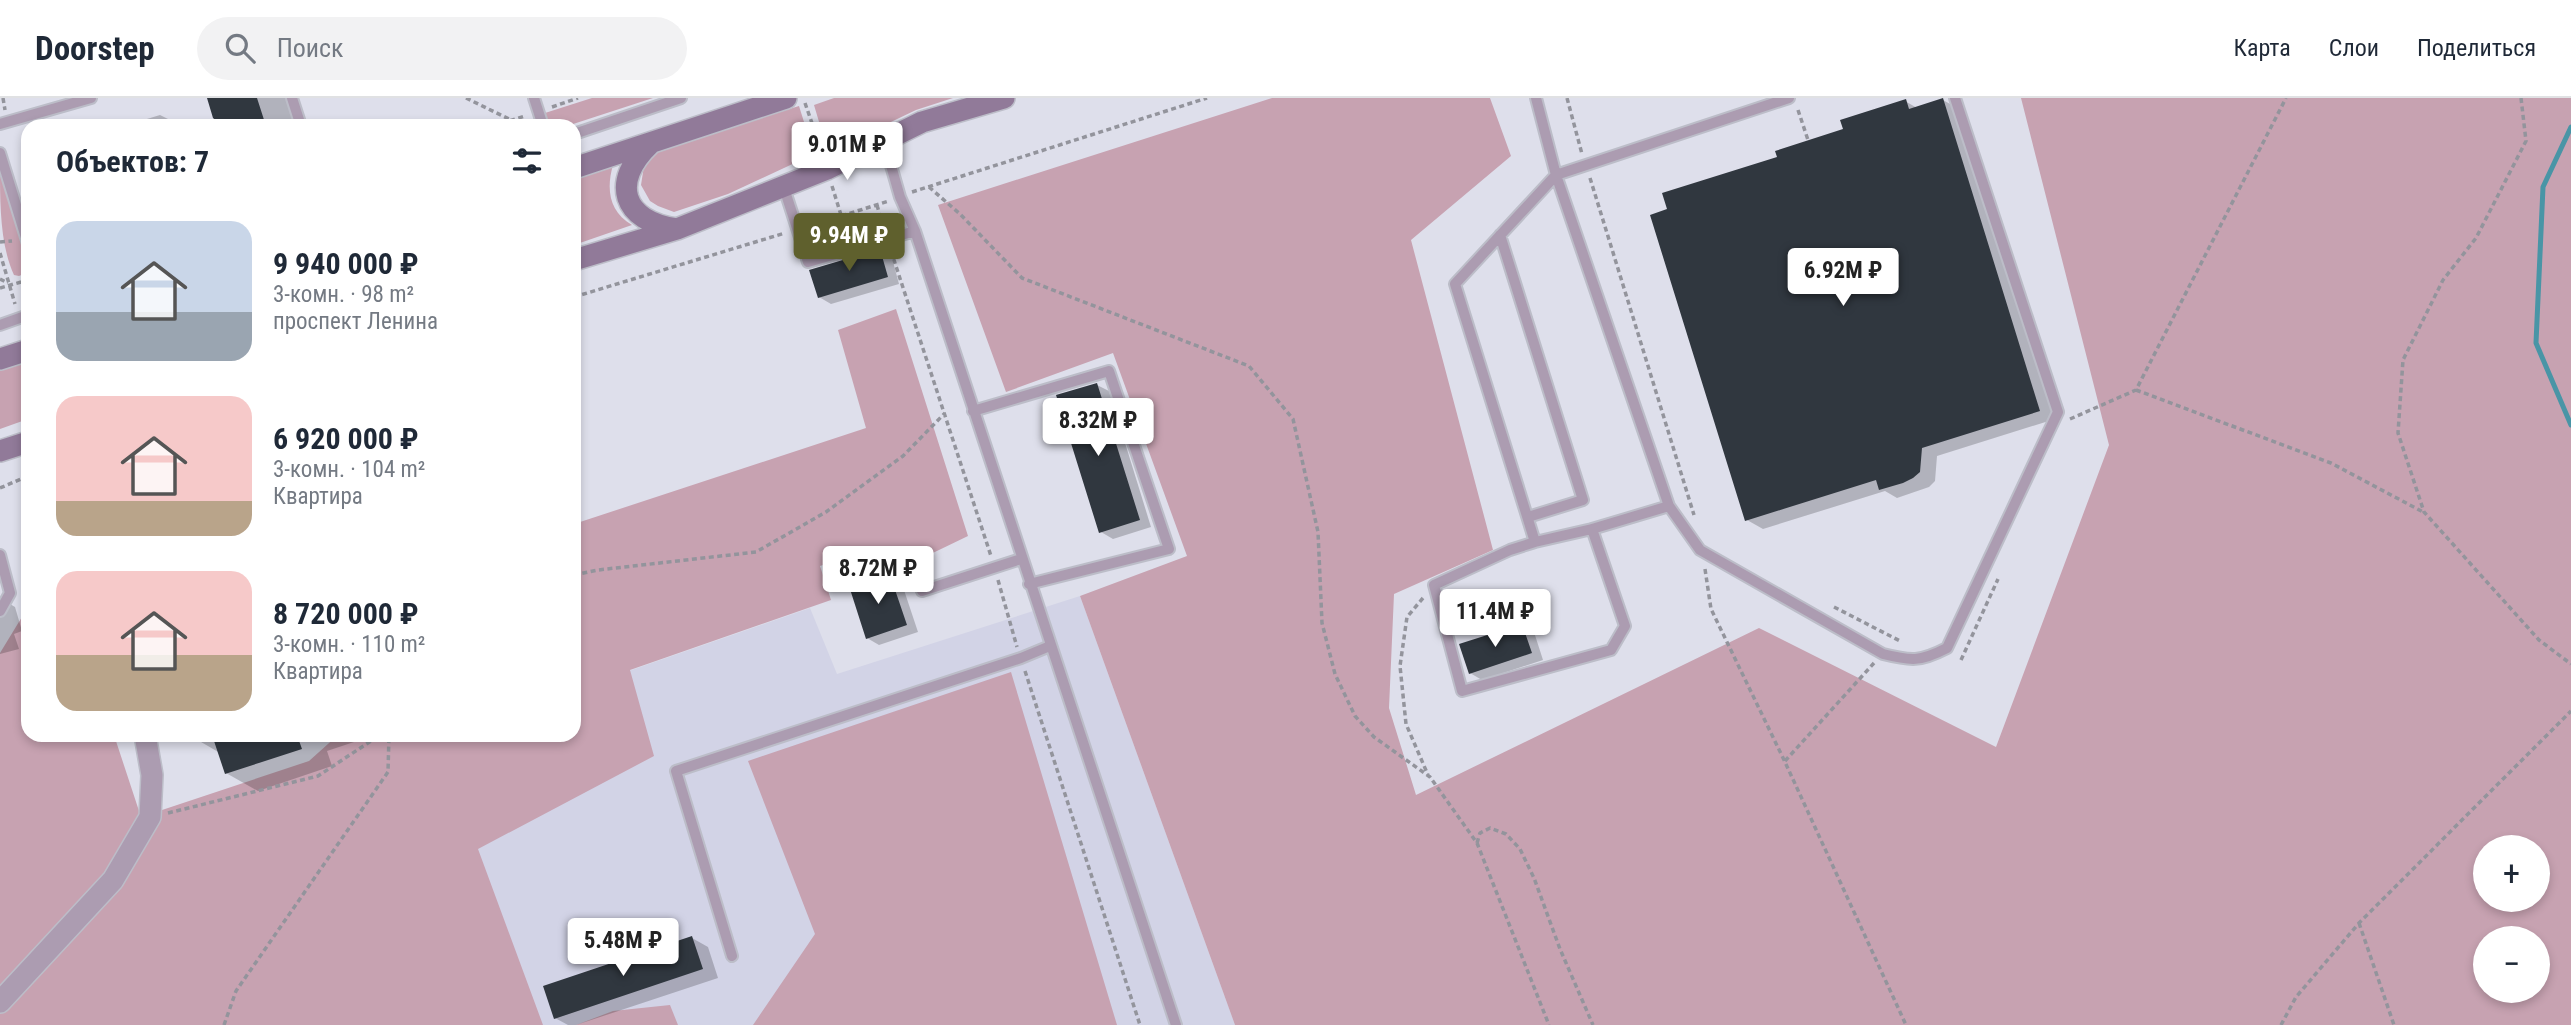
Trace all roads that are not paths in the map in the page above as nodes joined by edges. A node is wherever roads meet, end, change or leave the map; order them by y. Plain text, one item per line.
1 (91, 98) edge
2 (292, 98) edge
3 (534, 98) edge
4 (681, 98) edge
5 (786, 98) edge
6 (1004, 98) edge
7 (1536, 98) edge
8 (1789, 98) edge
9 (1955, 98) edge
10 (299, 119) edge
11 (541, 119) edge
12 (0, 124) edge
13 (581, 132) edge
14 (654, 141) junction
15 (884, 141) junction
16 (0, 153) edge
17 (581, 166) edge
18 (1556, 175) junction
19 (783, 185) junction
20 (21, 221) edge
21 (677, 229) junction
22 (915, 231) junction
23 (1500, 235) junction
24 (581, 258) edge
25 (21, 318) edge
26 (0, 325) edge
27 (21, 352) edge
28 (0, 359) edge
29 (973, 411) junction
30 (21, 444) edge
31 (0, 451) edge
32 (1669, 506) junction
33 (1528, 517) junction
34 (1592, 529) junction
35 (1535, 542) junction
36 (0, 555) edge
37 (1021, 559) junction
38 (1029, 584) junction
39 (922, 591) dead end
40 (0, 611) edge
41 (1050, 646) junction
42 (146, 742) edge
43 (732, 957) dead end
44 (0, 1002) edge
45 (1176, 1025) edge

1 - 12 lane
2 - 10 lane
3 - 11 lane
4 - 13 lane
5 - 14 main road
6 - 15 main road
7 - 18 lane
8 - 18 lane
9 - 32 lane
14 - 17 main road
14 - 21 main road
15 - 19 main road
15 - 22 lane
16 - 20 lane
18 - 23 lane
18 - 32 lane
19 - 21 main road
19 - 22 lane
21 - 24 main road
22 - 29 lane
23 - 33 lane
23 - 33 lane
25 - 26 lane
27 - 28 main road
29 - 37 lane
29 - 38 lane
30 - 31 main road
32 - 34 lane
33 - 35 lane
34 - 35 lane
34 - 35 lane
36 - 40 lane
37 - 38 lane
37 - 39 lane
38 - 41 lane
41 - 43 lane
41 - 45 lane
42 - 44 street

